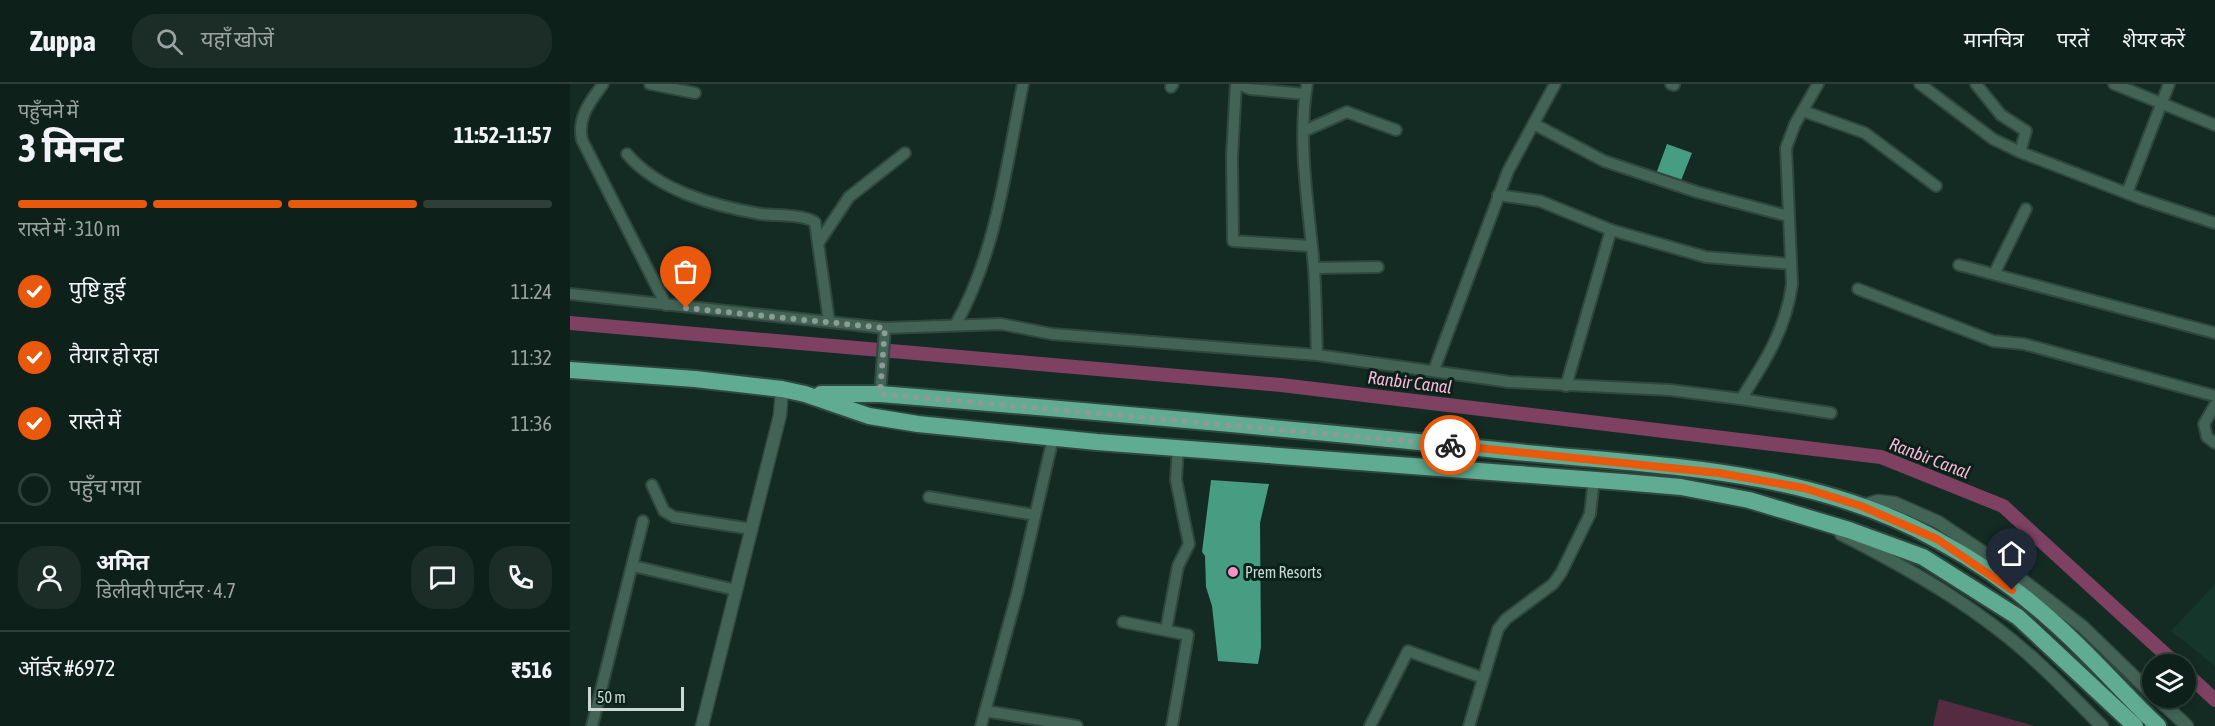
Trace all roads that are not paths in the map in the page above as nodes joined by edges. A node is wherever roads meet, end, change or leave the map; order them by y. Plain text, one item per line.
1 (603, 84) edge
2 (650, 84) edge
3 (1023, 84) edge
4 (1237, 84) edge
5 (1542, 84) edge
6 (1803, 84) edge
7 (1920, 84) edge
8 (1976, 84) edge
9 (2114, 84) edge
10 (2169, 84) edge
11 (1554, 87) edge
12 (1816, 87) edge
13 (1306, 89) edge
14 (695, 93) dead end
15 (2161, 104) junction
16 (1803, 111) junction
17 (1534, 124) junction
18 (2215, 125) edge
19 (1396, 130) dead end
20 (1304, 131) junction
21 (2020, 152) junction
22 (905, 153) dead end
23 (627, 154) dead end
24 (1936, 186) dead end
25 (2127, 193) junction
26 (1498, 195) junction
27 (2026, 209) dead end
28 (1788, 216) junction
29 (2215, 223) edge
30 (1611, 230) junction
31 (819, 242) junction
32 (1311, 246) junction
33 (1791, 264) junction
34 (1959, 265) dead end
35 (1378, 267) dead end
36 (1314, 268) junction
37 (1994, 274) junction
38 (1858, 289) dead end
39 (570, 294) edge
40 (666, 305) junction
41 (829, 321) junction
42 (956, 324) junction
43 (885, 328) junction
44 (2215, 333) edge
45 (1317, 355) junction
46 (570, 370) edge
47 (1434, 370) junction
48 (1566, 386) junction
49 (782, 389) junction
50 (806, 394) junction
51 (880, 394) junction
52 (2215, 396) edge
53 (1741, 399) junction
54 (2215, 405) edge
55 (1831, 412) dead end
56 (1053, 438) junction
57 (2215, 443) edge
58 (1178, 448) junction
59 (1594, 480) junction
60 (652, 485) dead end
61 (929, 497) dead end
62 (1861, 506) junction
63 (1035, 515) junction
64 (644, 521) dead end
65 (1820, 523) junction
66 (752, 529) junction
67 (633, 566) junction
68 (736, 590) junction
69 (1123, 622) dead end
70 (1166, 630) junction
71 (1483, 678) junction
72 (2142, 684) edge
73 (2168, 708) edge
74 (985, 711) junction
75 (592, 726) edge
76 (702, 726) edge
77 (981, 726) edge
78 (1077, 726) edge
79 (1172, 726) edge
80 (1370, 726) edge
81 (1469, 726) edge
82 (2102, 726) edge
83 (2136, 726) edge
84 (2158, 726) edge
85 (2187, 726) edge

1 - 40 street
2 - 14 street
3 - 42 street
4 - 13 street
4 - 32 street
5 - 11 street
6 - 12 street
7 - 21 street
8 - 21 street
9 - 15 street
10 - 15 street
11 - 17 street
12 - 16 street
13 - 20 street
15 - 18 street
15 - 25 street
16 - 24 street
16 - 28 street
17 - 26 street
17 - 28 street
19 - 20 street
20 - 32 street
21 - 25 street
22 - 31 street
23 - 31 street
25 - 29 street
26 - 30 street
26 - 47 street
27 - 37 street
28 - 33 street
30 - 33 street
30 - 48 street
31 - 41 street
32 - 36 street
33 - 53 street
34 - 37 street
35 - 36 street
36 - 45 street
37 - 44 street
38 - 52 street
39 - 40 street
40 - 41 street
41 - 43 street
42 - 43 street
42 - 45 street
43 - 51 street
45 - 47 street
46 - 49 highway
47 - 48 street
48 - 53 street
49 - 50 highway
49 - 66 street
50 - 51 highway
50 - 56 highway
51 - 62 highway
53 - 55 street
54 - 57 street
56 - 58 highway
56 - 63 street
58 - 59 highway
58 - 70 street
59 - 65 highway
59 - 71 street
60 - 66 street
61 - 63 street
62 - 72 street
62 - 84 highway
63 - 74 street
64 - 67 street
65 - 82 street
65 - 83 highway
66 - 68 street
67 - 68 street
67 - 75 street
68 - 76 street
69 - 70 street
70 - 79 street
71 - 80 street
71 - 81 street
73 - 85 street
74 - 77 street
74 - 78 street

